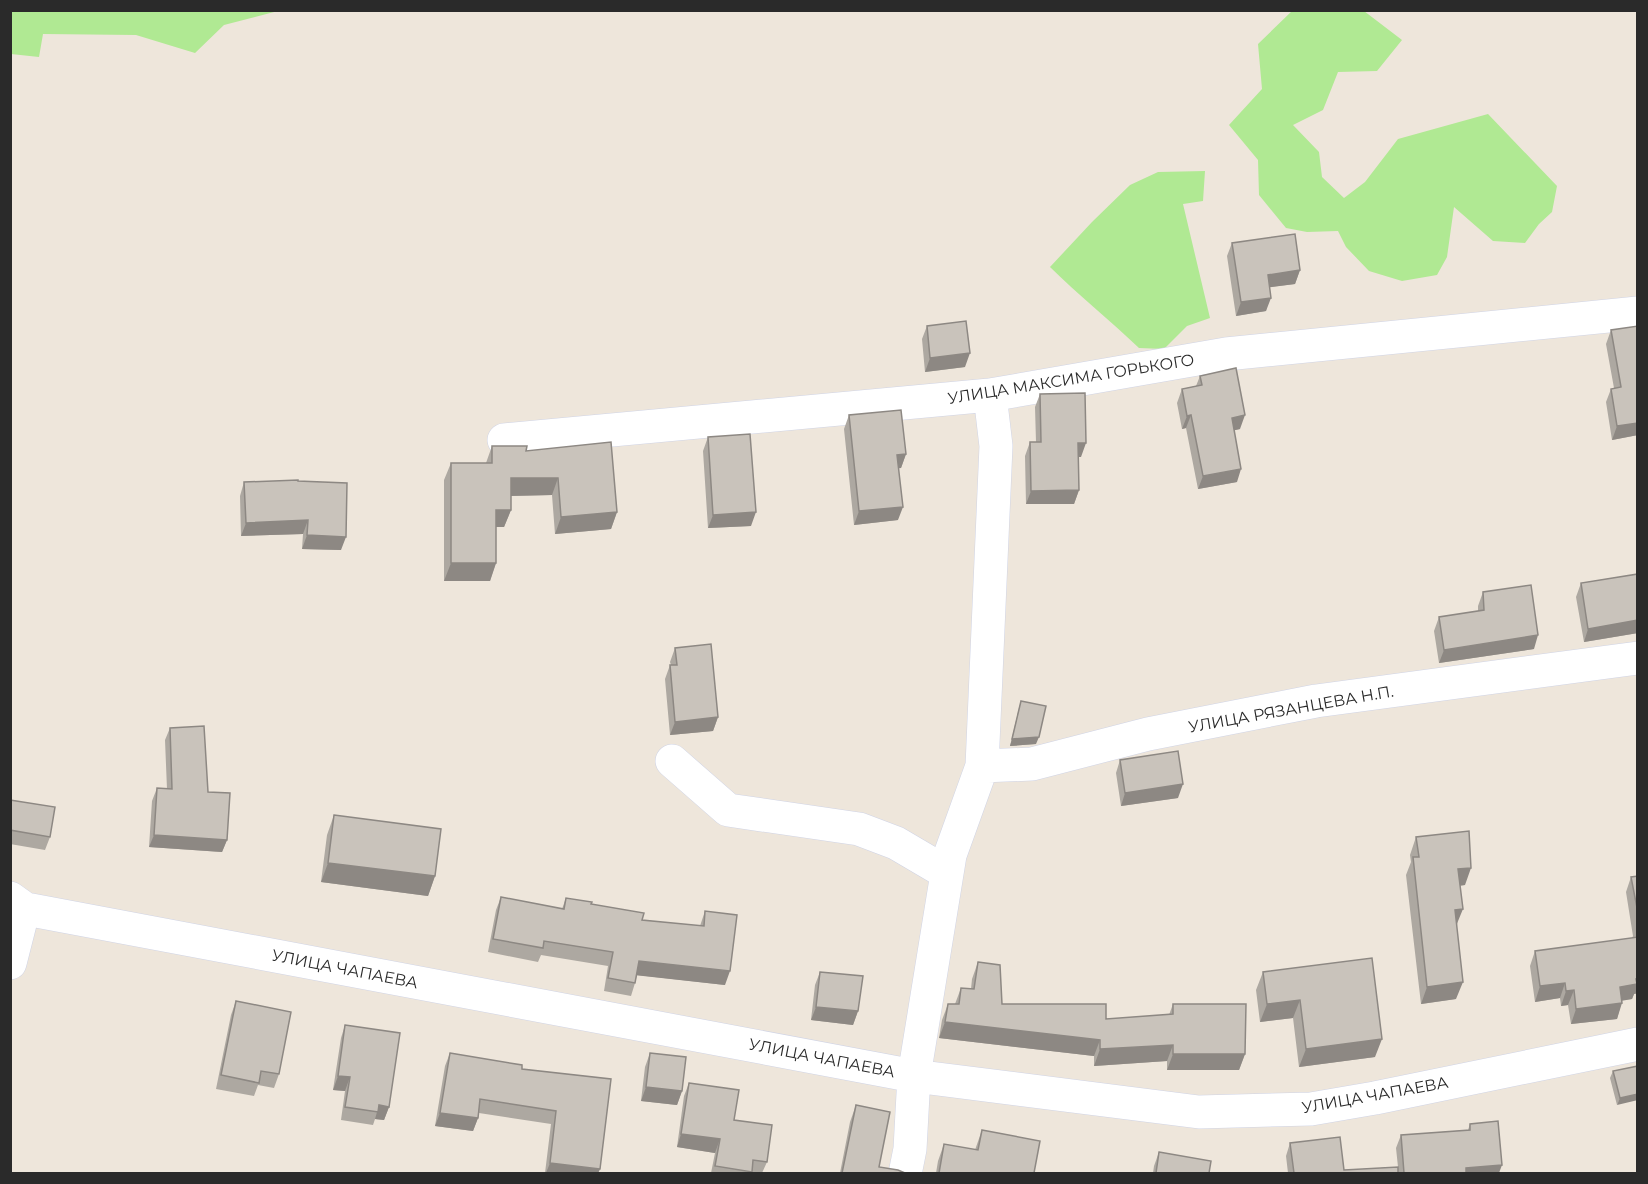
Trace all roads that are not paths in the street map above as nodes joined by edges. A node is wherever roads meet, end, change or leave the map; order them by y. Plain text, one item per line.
1 (1638, 313) edge
2 (990, 395) junction
3 (504, 441) dead end
4 (1638, 658) edge
5 (672, 761) dead end
6 (982, 766) junction
7 (947, 873) junction
8 (15, 904) edge
9 (10, 963) edge
10 (1638, 1044) edge
11 (914, 1076) junction
12 (905, 1173) edge

1 - 2 street, УЛИЦА МАКСИМА ГОРЬКОГО
2 - 3 street, УЛИЦА МАКСИМА ГОРЬКОГО
2 - 6 street
4 - 6 street, УЛИЦА РЯЗАНЦЕВА Н.П.
5 - 7 street
6 - 7 street
7 - 11 street
8 - 9 street
8 - 11 street, УЛИЦА ЧАПАЕВА
10 - 11 street, УЛИЦА ЧАПАЕВА
11 - 12 street

